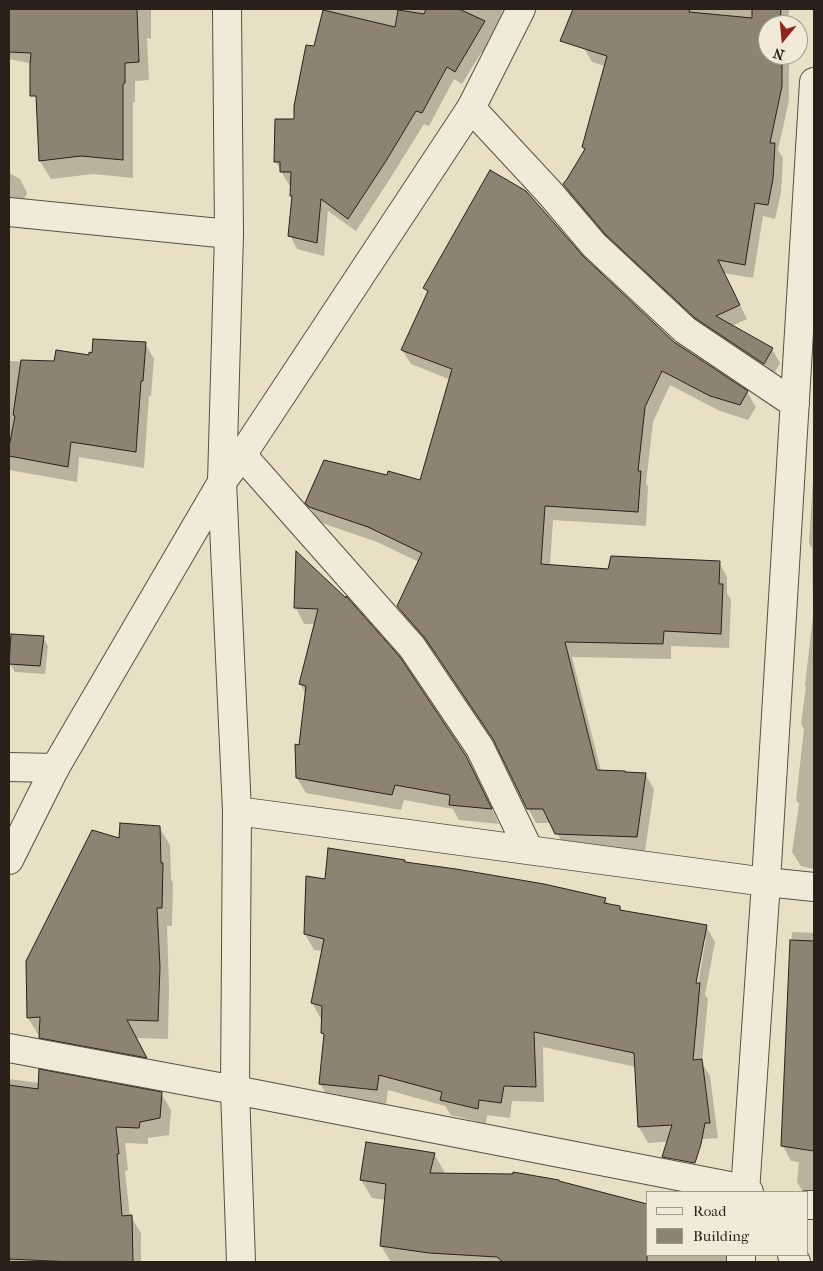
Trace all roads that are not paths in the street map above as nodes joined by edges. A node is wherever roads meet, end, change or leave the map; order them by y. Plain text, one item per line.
1 (227, 9) edge
2 (521, 9) edge
3 (814, 82) edge
4 (471, 108) junction
5 (9, 212) edge
6 (229, 234) junction
7 (795, 404) junction
8 (242, 455) junction
9 (222, 482) junction
10 (9, 767) edge
11 (56, 768) junction
12 (237, 811) junction
13 (529, 850) junction
14 (9, 860) edge
15 (766, 882) junction
16 (814, 887) edge
17 (9, 1048) edge
18 (235, 1090) junction
19 (746, 1191) edge
20 (241, 1262) edge

1 - 6 street
2 - 4 street
3 - 7 street
4 - 7 street
4 - 8 street
5 - 6 street
6 - 9 street
7 - 15 street
8 - 9 street
8 - 13 street
9 - 11 street
9 - 12 street
10 - 11 street
11 - 14 street
12 - 13 street
12 - 18 street
13 - 15 street
15 - 16 street
15 - 19 street
17 - 18 street
18 - 19 street
18 - 20 street

